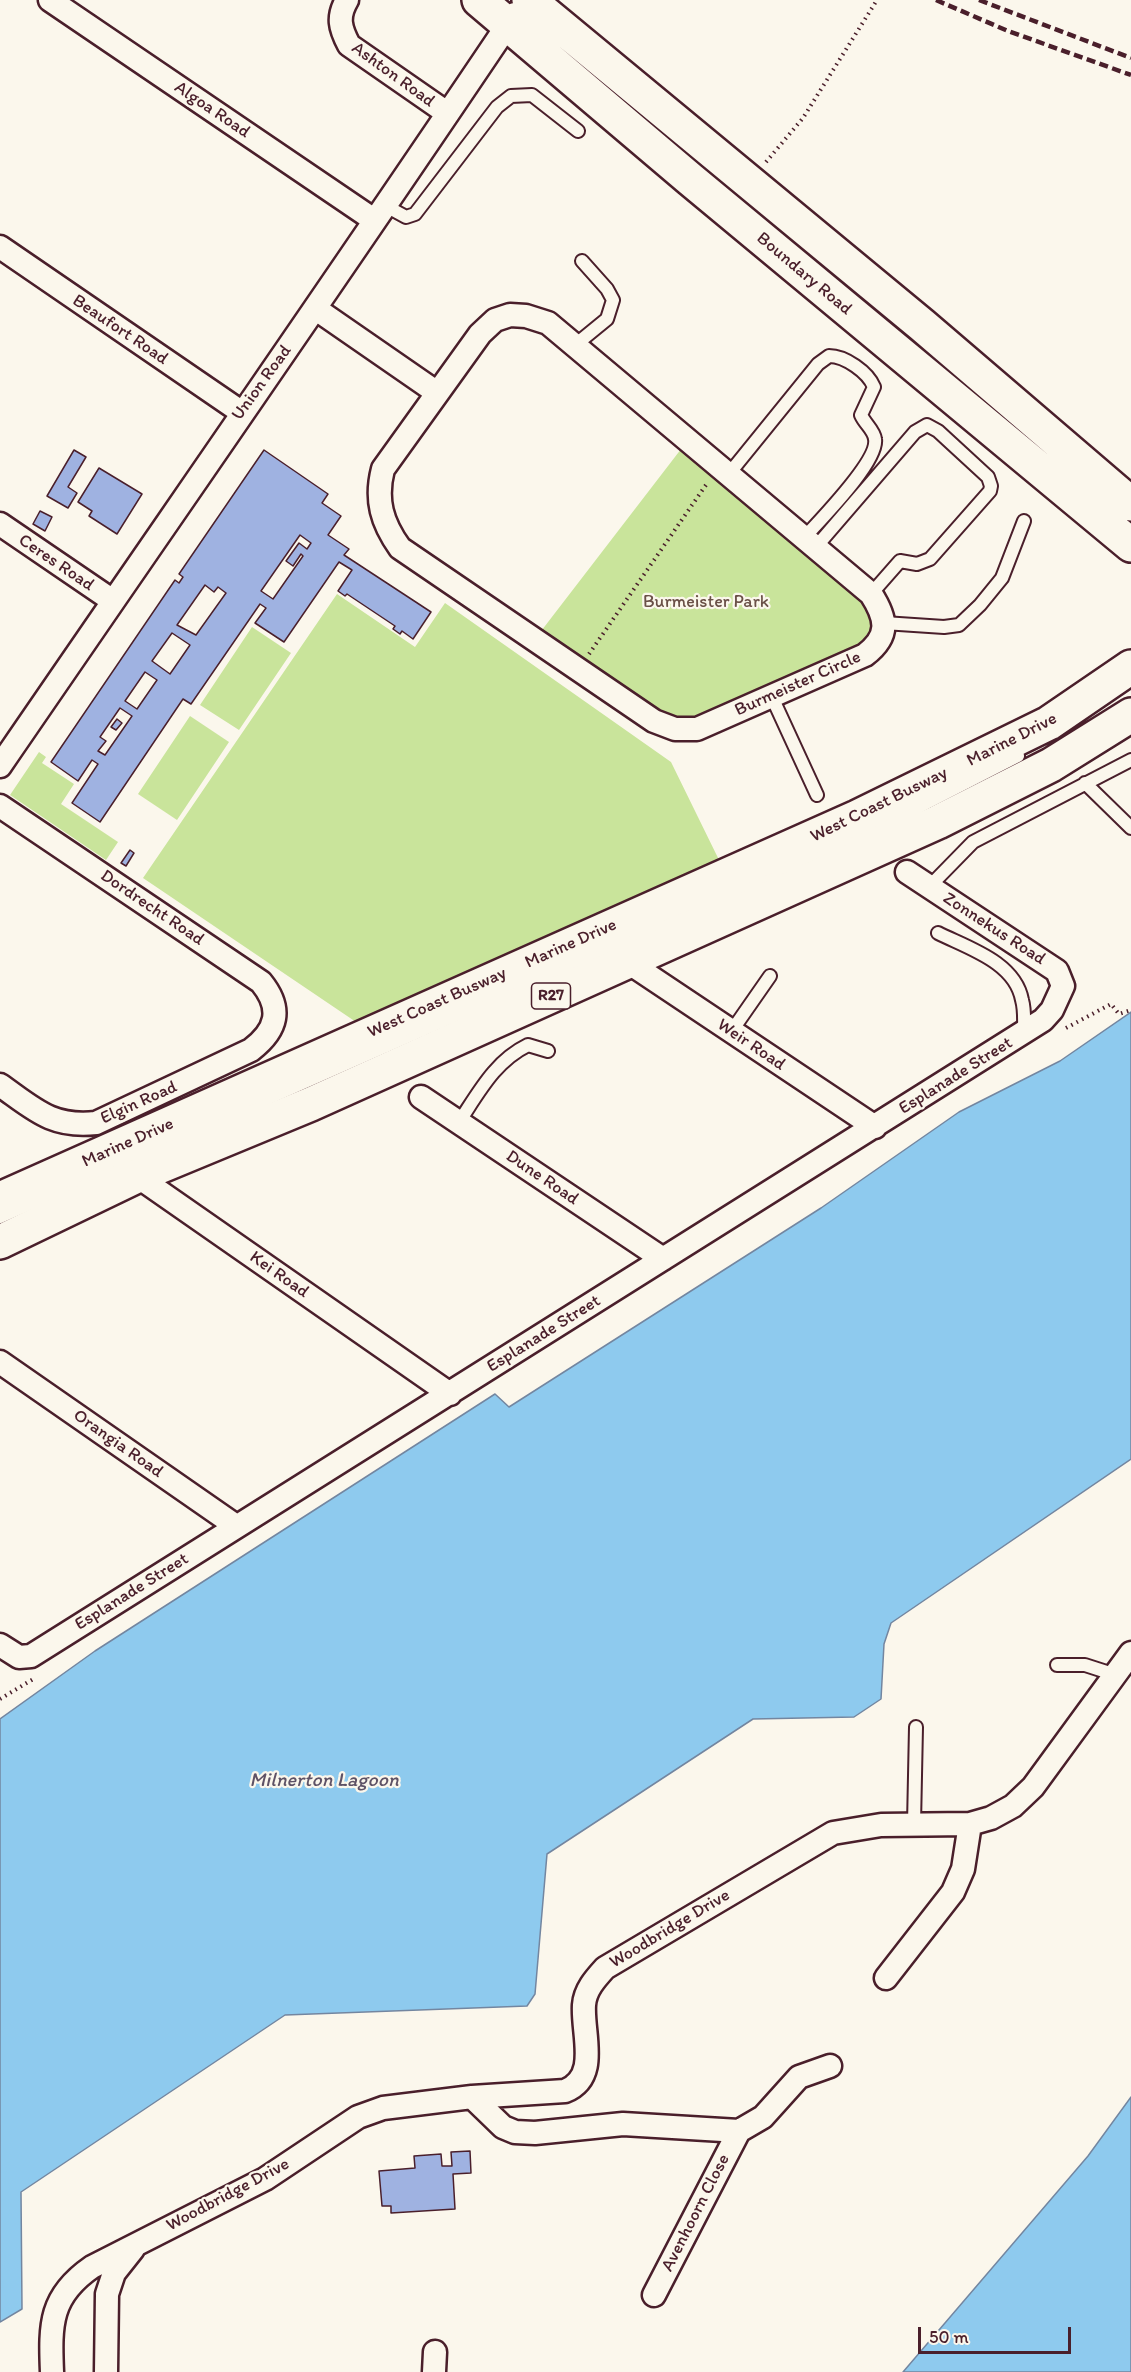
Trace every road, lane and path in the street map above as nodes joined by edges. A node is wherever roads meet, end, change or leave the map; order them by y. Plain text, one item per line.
1 (50, 0) edge
2 (347, 0) edge
3 (479, 0) edge
4 (877, 0) edge
5 (520, 8) edge
6 (447, 113) junction
7 (803, 118) dead end
8 (578, 131) dead end
9 (379, 213) junction
10 (0, 247) edge
11 (582, 261) dead end
12 (316, 309) junction
13 (574, 346) junction
14 (436, 392) junction
15 (241, 412) junction
16 (724, 471) junction
17 (1131, 504) edge
18 (1024, 521) dead end
19 (0, 524) edge
20 (809, 543) junction
21 (1131, 545) edge
22 (871, 594) junction
23 (113, 601) junction
24 (884, 623) junction
25 (1131, 667) edge
26 (578, 669) junction
27 (771, 695) junction
28 (1070, 711) junction
29 (1131, 714) edge
30 (1046, 740) dead end
31 (1028, 750) dead end
32 (1131, 759) edge
33 (0, 765) edge
34 (1085, 783) junction
35 (817, 795) dead end
36 (0, 806) edge
37 (1131, 828) edge
38 (907, 872) dead end
39 (929, 887) junction
40 (938, 933) dead end
41 (628, 962) junction
42 (770, 976) dead end
43 (1060, 997) joint
44 (272, 1029) joint
45 (731, 1032) junction
46 (1024, 1032) junction
47 (548, 1051) dead end
48 (0, 1085) edge
49 (421, 1097) dead end
50 (459, 1122) junction
51 (875, 1127) junction
52 (127, 1162) junction
53 (0, 1199) edge
54 (0, 1217) edge
55 (0, 1242) edge
56 (663, 1259) junction
57 (0, 1362) edge
58 (450, 1394) junction
59 (236, 1526) junction
60 (0, 1645) edge
61 (1131, 1653) edge
62 (1057, 1665) dead end
63 (1116, 1675) junction
64 (916, 1727) dead end
65 (914, 1824) junction
66 (970, 1824) junction
67 (886, 1978) dead end
68 (830, 2066) dead end
69 (472, 2097) junction
70 (739, 2131) junction
71 (140, 2241) junction
72 (654, 2295) dead end
73 (51, 2372) edge
74 (106, 2372) edge

1 - 9 street, Algoa Road
2 - 6 street, Ashton Road
3 - 5 main road, Boundary Road
4 - 7 path
5 - 6 street, Union Road
5 - 17 main road, Boundary Road
5 - 21 main road, Boundary Road
6 - 9 street, Union Road
8 - 9 lane
9 - 12 street, Union Road
10 - 15 street, Beaufort Road
11 - 13 lane
12 - 14 street
12 - 15 street, Union Road
13 - 14 street, Burmeister Circle
13 - 16 street, Burmeister Circle
14 - 26 street, Burmeister Circle
15 - 23 street, Union Road
16 - 20 street, Burmeister Circle
16 - 20 lane
16 - 26 path
18 - 24 lane
19 - 23 street, Ceres Road
20 - 22 street, Burmeister Circle
20 - 22 lane
22 - 24 street, Burmeister Circle
23 - 33 street, Union Road
24 - 27 street, Burmeister Circle
25 - 28 main road, Marine Drive / R27
26 - 27 street, Burmeister Circle
27 - 35 lane
28 - 30 lane
28 - 52 main road, Marine Drive / R27
29 - 41 main road, Marine Drive / R27
31 - 52 lane, West Coast Busway
32 - 34 lane
34 - 37 lane
34 - 39 lane
36 - 44 street, Dordrecht Road
38 - 39 street, Zonnekus Road
39 - 43 street, Zonnekus Road
40 - 46 lane
41 - 45 street, Weir Road
41 - 52 main road, Marine Drive / R27
42 - 45 lane
43 - 46 street, Esplanade Street
44 - 48 street, Elgin Road
45 - 51 street, Weir Road
46 - 51 street, Esplanade Street
47 - 50 lane
49 - 50 street, Dune Road
50 - 56 street, Dune Road
51 - 56 street, Esplanade Street
52 - 53 main road, Marine Drive / R27
52 - 54 lane, West Coast Busway
52 - 55 main road, Marine Drive / R27
52 - 58 street, Kei Road
56 - 58 street, Esplanade Street
57 - 59 street, Orangia Road
58 - 59 street, Esplanade Street
59 - 60 street, Esplanade Street
61 - 63 street, Woodbridge Drive
62 - 63 lane
63 - 66 street, Woodbridge Drive
64 - 65 lane
65 - 66 street, Woodbridge Drive
65 - 69 street, Woodbridge Drive
66 - 67 street
68 - 70 street, Avenhoorn Close
69 - 70 street, Avenhoorn Close
69 - 71 street, Woodbridge Drive
70 - 72 street, Avenhoorn Close
71 - 73 street, Woodbridge Drive
71 - 74 street, Woodbridge Drive

